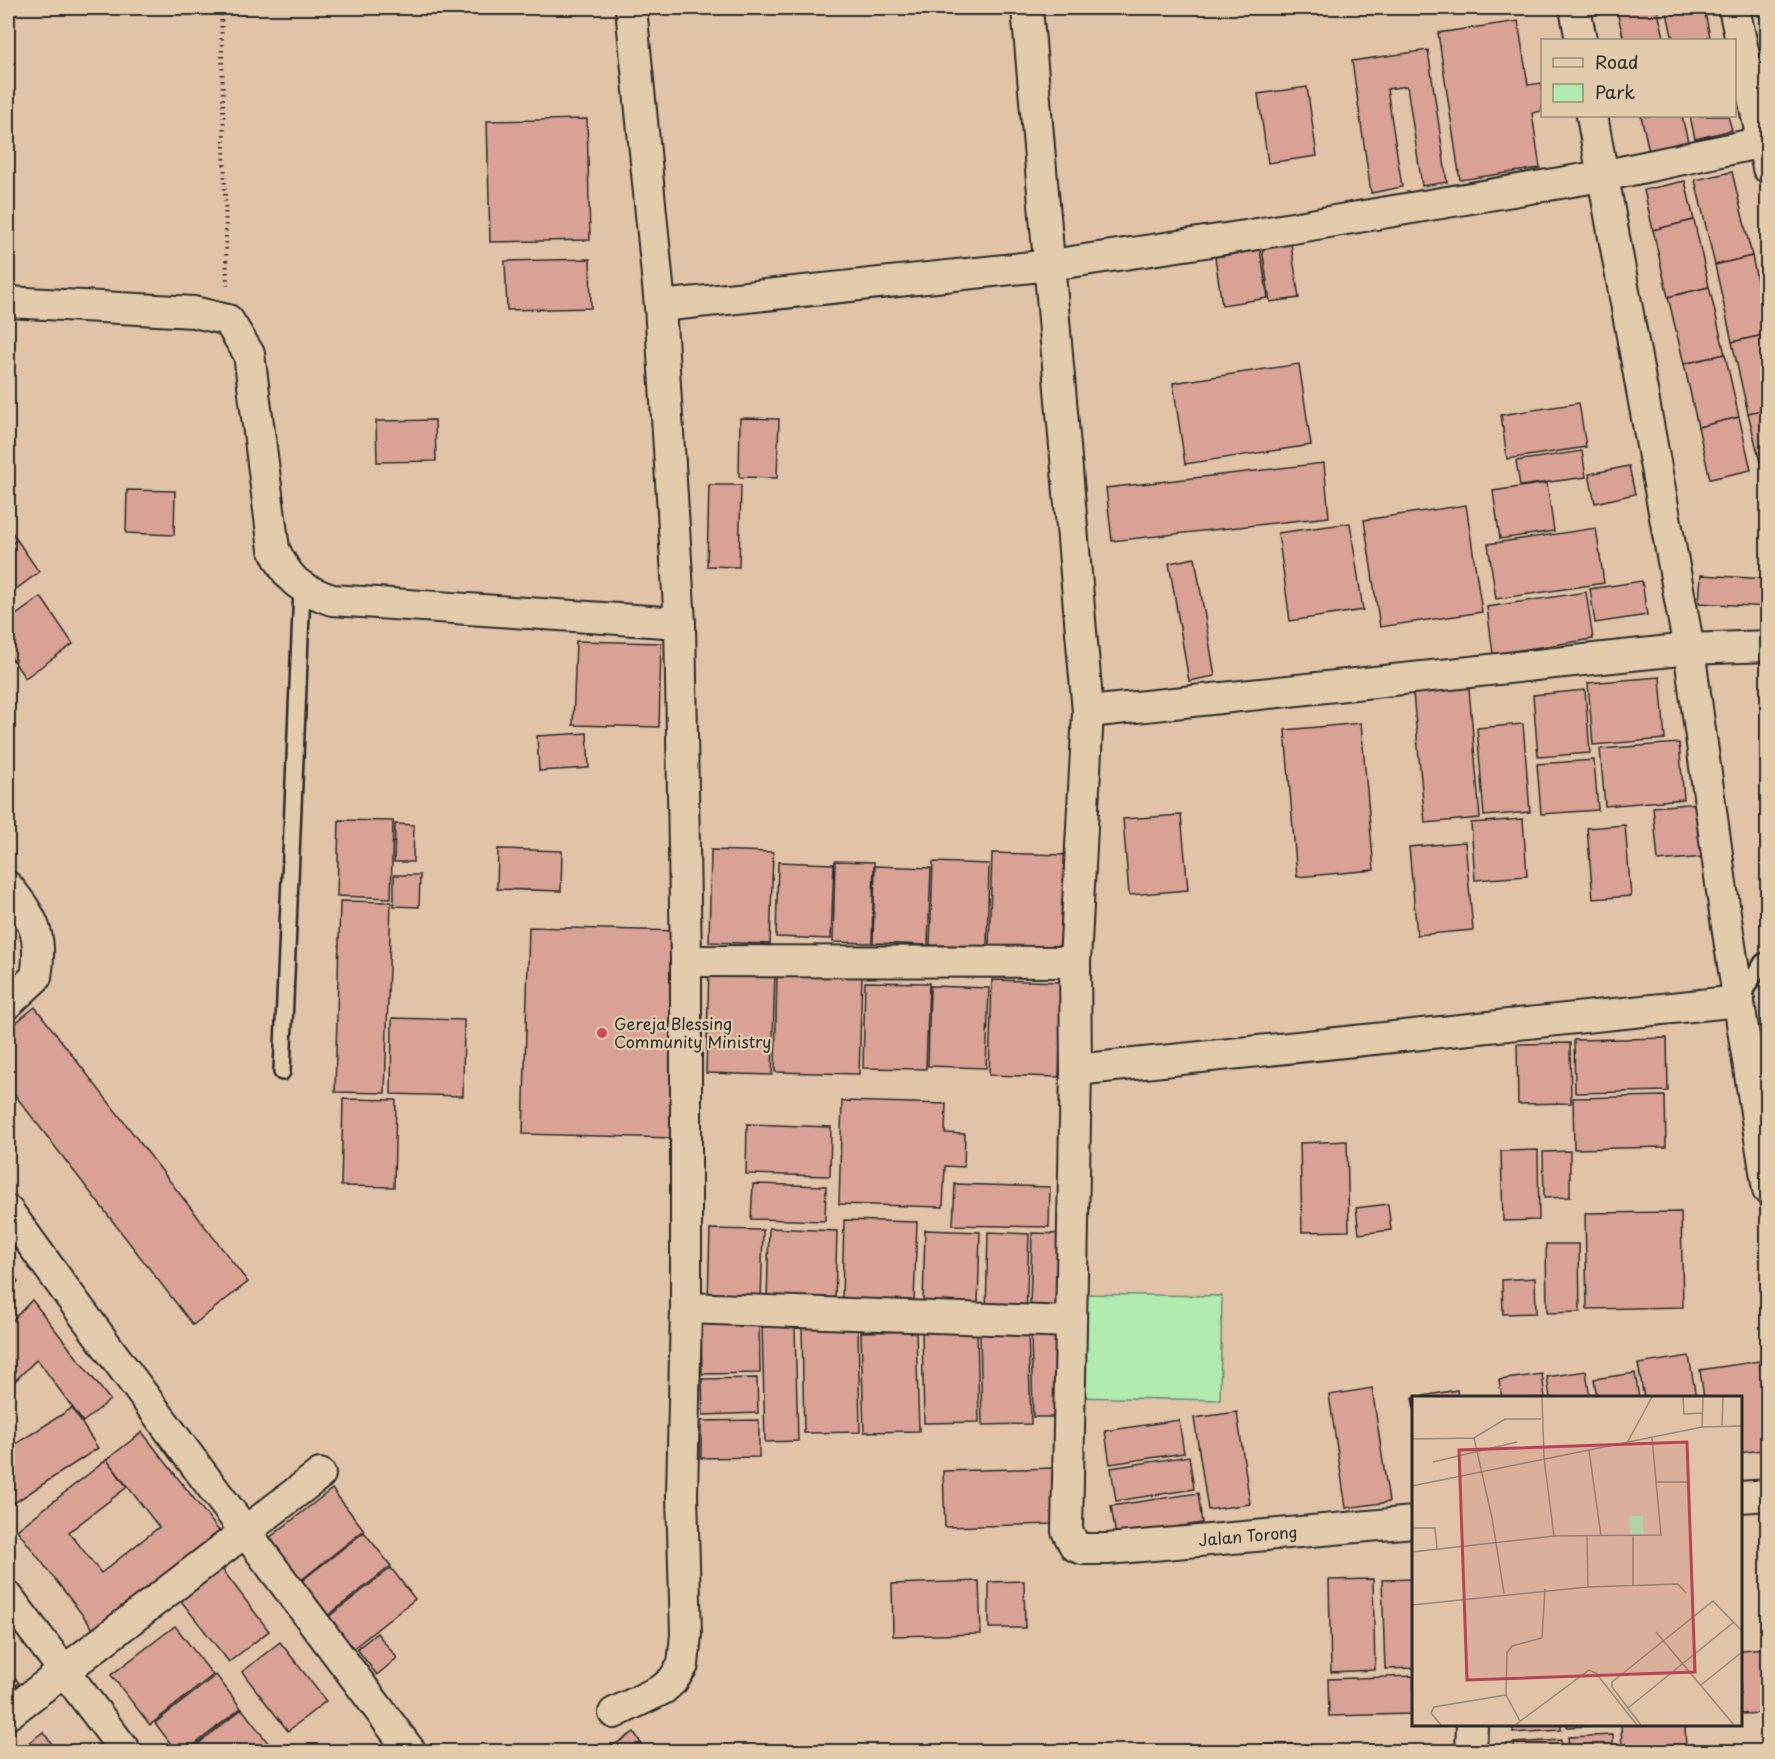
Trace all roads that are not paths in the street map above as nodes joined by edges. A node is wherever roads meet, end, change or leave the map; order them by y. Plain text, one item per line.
1 (631, 8) edge
2 (1027, 8) edge
3 (1575, 8) edge
4 (1734, 8) edge
5 (1581, 39) edge
6 (1592, 117) edge
7 (1766, 150) edge
8 (1602, 176) junction
9 (1051, 265) junction
10 (8, 302) edge
11 (660, 306) junction
12 (302, 589) junction
13 (680, 623) junction
14 (1767, 646) edge
15 (1689, 649) junction
16 (1088, 712) junction
17 (8, 887) edge
18 (1767, 960) edge
19 (686, 961) junction
20 (1075, 962) junction
21 (1738, 1001) junction
22 (8, 1003) edge
23 (1076, 1070) junction
24 (282, 1072) dead end
25 (1767, 1190) edge
26 (8, 1211) edge
27 (686, 1308) junction
28 (1070, 1322) junction
29 (320, 1474) dead end
30 (1767, 1495) edge
31 (1742, 1497) edge
32 (1412, 1522) edge
33 (246, 1530) junction
34 (8, 1597) edge
35 (62, 1670) junction
36 (614, 1713) dead end
37 (8, 1714) edge
38 (1472, 1726) edge
39 (126, 1752) edge
40 (411, 1752) edge
41 (1471, 1752) edge

1 - 11 street
2 - 9 street
3 - 5 street
4 - 7 street
6 - 8 street
7 - 8 street
8 - 9 street
8 - 15 street
9 - 11 street
9 - 16 street
10 - 12 street
11 - 13 street
12 - 13 street
12 - 24 lane
13 - 19 street
14 - 15 street
15 - 16 street
15 - 21 street
16 - 20 street
17 - 22 street
18 - 21 lane
19 - 20 street
19 - 27 street
20 - 23 street
21 - 23 street
21 - 25 street
23 - 28 street
26 - 33 street
27 - 28 street
27 - 36 street
28 - 32 street, Jalan Torong
29 - 33 street
30 - 31 street
33 - 35 street
33 - 40 street
34 - 35 street
35 - 37 street
35 - 39 street
38 - 41 street

